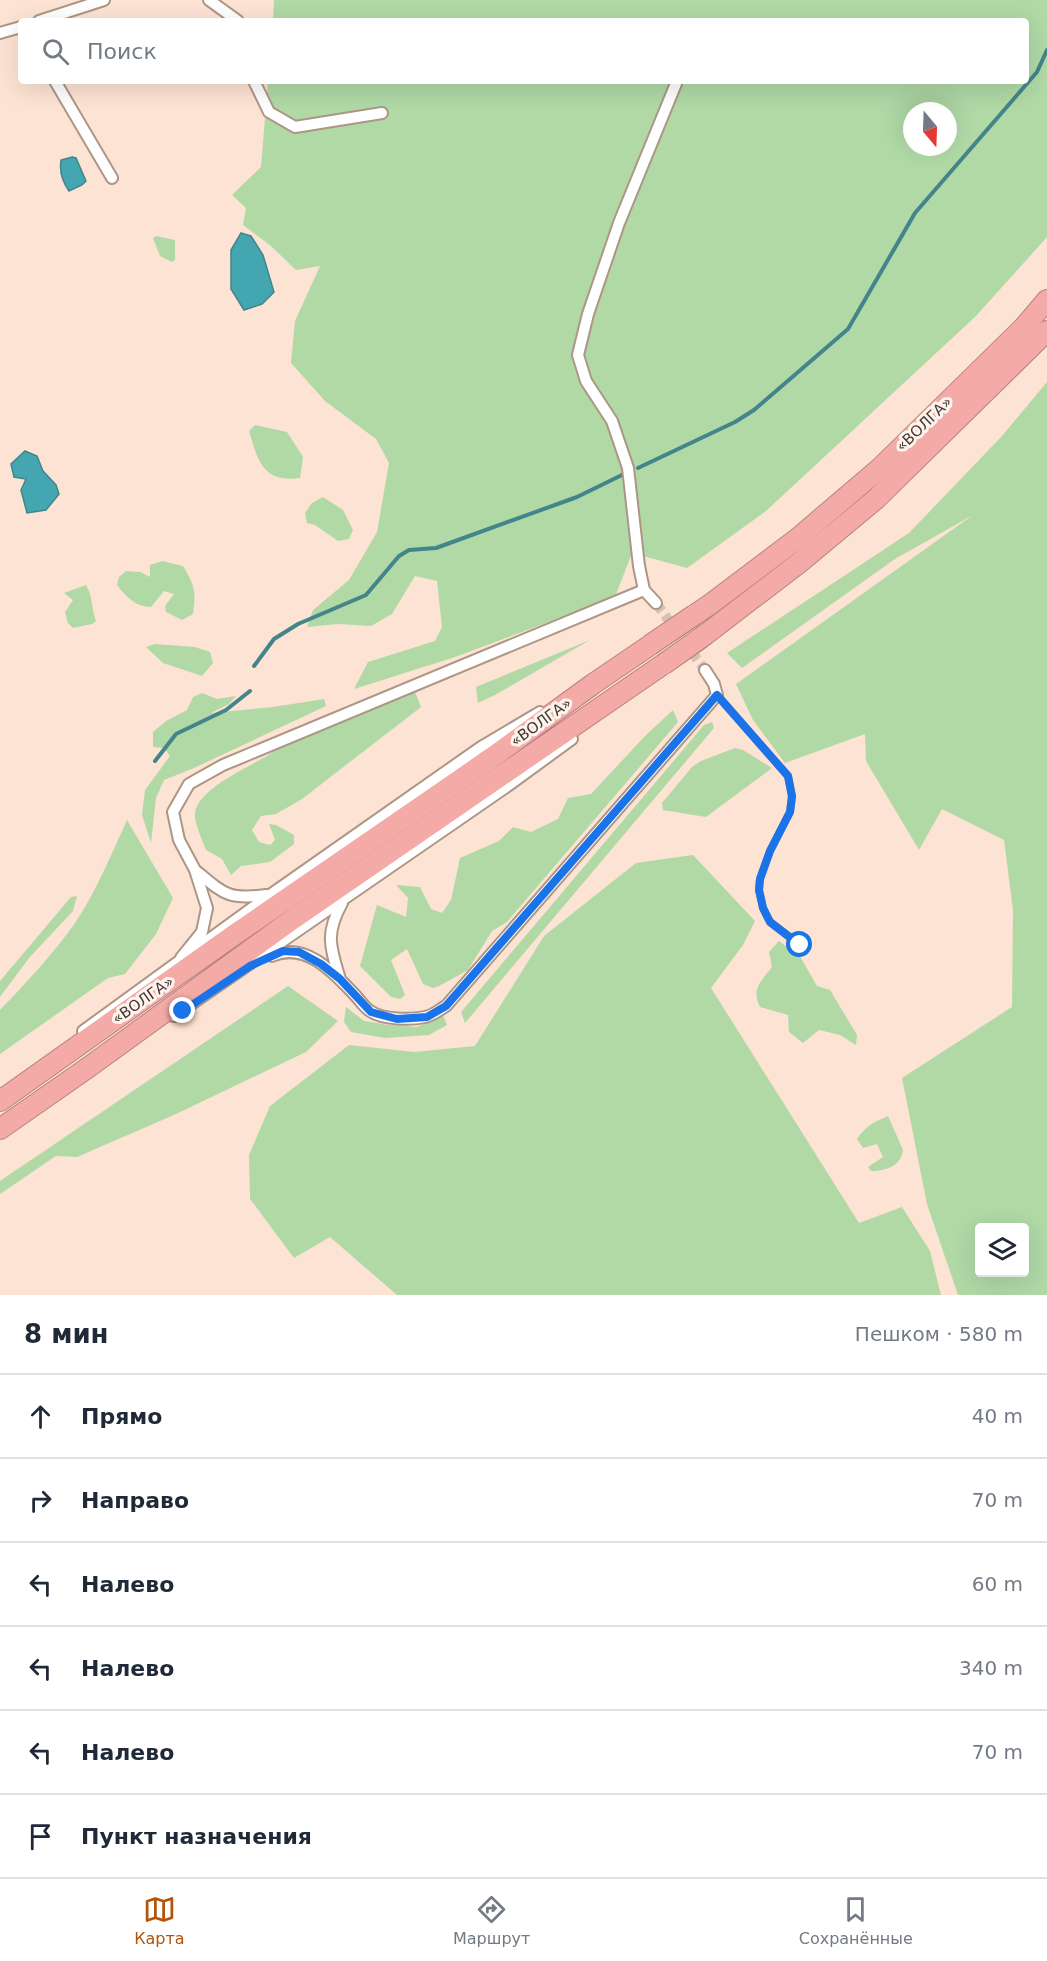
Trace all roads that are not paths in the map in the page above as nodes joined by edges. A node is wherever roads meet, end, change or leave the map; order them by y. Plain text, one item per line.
1 (104, 0) edge
2 (209, 0) edge
3 (48, 18) edge
4 (234, 18) edge
5 (18, 28) edge
6 (0, 33) edge
7 (57, 84) edge
8 (255, 84) edge
9 (676, 84) edge
10 (382, 113) dead end
11 (112, 178) dead end
12 (1047, 300) edge
13 (1047, 331) edge
14 (644, 590) junction
15 (656, 603) tunnel mouth
16 (702, 638) junction
17 (705, 670) tunnel mouth
18 (593, 684) junction
19 (717, 695) junction
20 (195, 870) junction
21 (270, 895) junction
22 (345, 898) junction
23 (800, 945) dead end
24 (181, 958) junction
25 (250, 966) junction
26 (340, 979) junction
27 (86, 1069) junction
28 (17, 1089) junction
29 (0, 1101) edge
30 (0, 1129) edge

1 - 3 street
2 - 4 street
5 - 6 street
7 - 11 street
8 - 10 street
9 - 14 street
12 - 18 highway, «ВОЛГА»
13 - 16 highway, «ВОЛГА»
14 - 15 street
14 - 20 street
16 - 22 street
16 - 27 highway, «ВОЛГА», bridge
17 - 19 street
18 - 21 street
18 - 28 highway, «ВОЛГА»
19 - 23 lane
19 - 26 street
20 - 21 street
20 - 24 street
21 - 24 street
22 - 25 street
22 - 26 street
24 - 28 street
25 - 26 street
25 - 27 street
27 - 30 highway, «ВОЛГА»
28 - 29 highway, «ВОЛГА»

